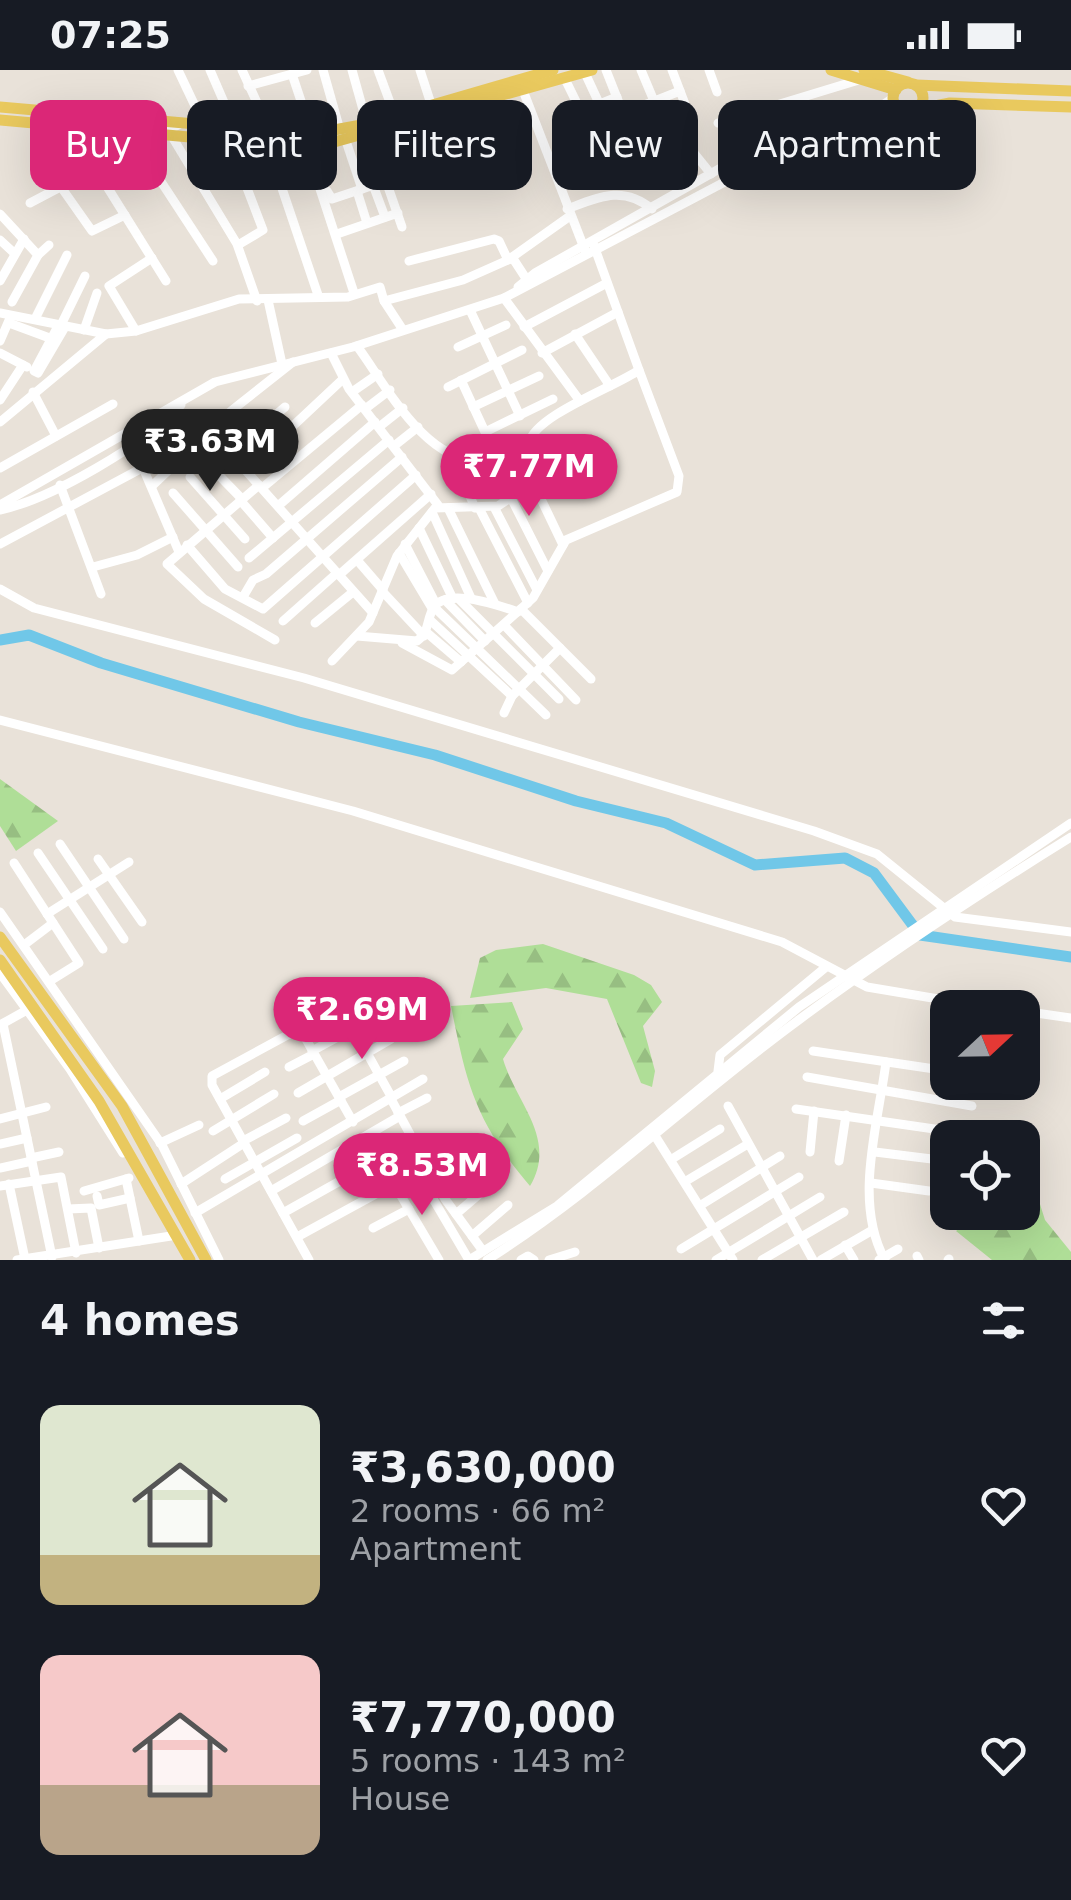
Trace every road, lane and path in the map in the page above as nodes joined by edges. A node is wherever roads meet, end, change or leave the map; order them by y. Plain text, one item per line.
1 (178, 70) edge
2 (210, 70) edge
3 (242, 70) edge
4 (307, 70) edge
5 (323, 70) edge
6 (352, 70) edge
7 (378, 70) edge
8 (420, 70) edge
9 (553, 70) edge
10 (606, 70) edge
11 (641, 70) edge
12 (672, 70) edge
13 (709, 70) edge
14 (831, 70) edge
15 (588, 71) edge
16 (292, 74) junction
17 (866, 74) edge
18 (264, 75) edge
19 (566, 79) junction
20 (914, 85) junction
21 (248, 86) junction
22 (680, 91) junction
23 (524, 92) junction
24 (717, 92) dead end
25 (1071, 92) edge
26 (894, 94) junction
27 (617, 97) junction
28 (192, 100) edge
29 (221, 100) edge
30 (254, 100) edge
31 (299, 100) edge
32 (360, 100) edge
33 (389, 100) edge
34 (430, 100) edge
35 (468, 100) edge
36 (488, 100) edge
37 (576, 100) edge
38 (599, 100) edge
39 (610, 100) edge
40 (618, 100) edge
41 (652, 100) edge
42 (658, 100) edge
43 (683, 100) edge
44 (801, 100) edge
45 (897, 100) edge
46 (921, 100) edge
47 (976, 104) edge
48 (0, 107) edge
49 (1071, 107) edge
50 (0, 120) edge
51 (30, 123) edge
52 (180, 124) junction
53 (187, 125) edge
54 (357, 129) edge
55 (357, 132) edge
56 (167, 135) junction
57 (187, 135) edge
58 (343, 136) junction
59 (337, 137) edge
60 (698, 158) edge
61 (711, 174) junction
62 (357, 183) edge
63 (718, 185) edge
64 (55, 190) edge
65 (63, 190) edge
66 (109, 190) edge
67 (167, 190) edge
68 (250, 190) edge
69 (285, 190) edge
70 (324, 190) edge
71 (326, 190) edge
72 (359, 190) joint
73 (376, 190) edge
74 (390, 190) edge
75 (30, 203) dead end
76 (652, 208) junction
77 (398, 212) junction
78 (568, 213) junction
79 (125, 215) junction
80 (385, 217) junction
81 (2, 220) edge
82 (367, 224) junction
83 (402, 228) dead end
84 (337, 234) junction
85 (24, 239) junction
86 (0, 240) edge
87 (50, 245) dead end
88 (238, 245) junction
89 (590, 251) junction
90 (14, 252) junction
91 (38, 255) junction
92 (67, 256) dead end
93 (152, 258) junction
94 (510, 259) junction
95 (213, 261) dead end
96 (409, 261) dead end
97 (85, 276) dead end
98 (166, 280) dead end
99 (528, 280) junction
100 (0, 281) edge
101 (608, 283) junction
102 (97, 293) dead end
103 (354, 293) junction
104 (318, 295) junction
105 (504, 298) junction
106 (263, 301) junction
107 (384, 301) junction
108 (12, 302) dead end
109 (470, 310) junction
110 (0, 312) edge
111 (618, 312) junction
112 (10, 319) junction
113 (35, 319) junction
114 (506, 325) dead end
115 (61, 327) junction
116 (524, 327) junction
117 (84, 330) junction
118 (402, 330) junction
119 (136, 331) junction
120 (106, 334) junction
121 (576, 334) junction
122 (483, 337) junction
123 (54, 340) junction
124 (0, 342) edge
125 (357, 346) junction
126 (458, 347) dead end
127 (522, 350) dead end
128 (331, 352) junction
129 (542, 352) junction
130 (0, 354) edge
131 (296, 361) junction
132 (282, 364) junction
133 (495, 364) junction
134 (23, 365) junction
135 (639, 370) junction
136 (378, 374) junction
137 (539, 376) dead end
138 (343, 379) junction
139 (461, 380) junction
140 (610, 386) junction
141 (448, 387) dead end
142 (390, 390) junction
143 (508, 390) junction
144 (33, 392) junction
145 (352, 392) junction
146 (553, 399) dead end
147 (0, 400) edge
148 (186, 400) junction
149 (580, 401) junction
150 (113, 404) dead end
151 (284, 406) dead end
152 (363, 407) junction
153 (473, 407) junction
154 (403, 408) junction
155 (520, 416) junction
156 (0, 422) edge
157 (377, 424) junction
158 (418, 427) junction
159 (128, 433) junction
160 (56, 436) junction
161 (391, 443) junction
162 (222, 444) dead end
163 (134, 446) junction
164 (450, 452) junction
165 (230, 453) junction
166 (402, 457) junction
167 (482, 461) dead end
168 (206, 462) dead end
169 (0, 468) edge
170 (144, 468) junction
171 (246, 470) junction
172 (416, 475) junction
173 (530, 476) junction
174 (190, 477) dead end
175 (60, 485) junction
176 (152, 485) junction
177 (260, 486) junction
178 (174, 493) dead end
179 (431, 494) junction
180 (511, 498) junction
181 (241, 500) junction
182 (0, 504) edge
183 (278, 506) junction
184 (494, 506) junction
185 (72, 508) junction
186 (439, 508) junction
187 (477, 508) junction
188 (222, 516) junction
189 (292, 522) junction
190 (419, 528) junction
191 (204, 530) junction
192 (173, 538) junction
193 (274, 538) junction
194 (245, 539) dead end
195 (307, 539) junction
196 (0, 544) edge
197 (564, 545) junction
198 (402, 548) junction
199 (183, 549) junction
200 (323, 557) junction
201 (249, 558) dead end
202 (357, 560) junction
203 (93, 566) junction
204 (238, 567) dead end
205 (548, 571) junction
206 (338, 574) junction
207 (0, 589) edge
208 (383, 590) junction
209 (538, 590) junction
210 (354, 592) junction
211 (102, 594) dead end
212 (243, 597) junction
213 (472, 598) junction
214 (494, 604) junction
215 (441, 606) junction
216 (523, 608) junction
217 (373, 613) junction
218 (283, 620) dead end
219 (315, 623) dead end
220 (504, 624) junction
221 (494, 633) junction
222 (425, 634) junction
223 (357, 636) junction
224 (275, 640) dead end
225 (402, 643) junction
226 (481, 644) junction
227 (560, 648) junction
228 (465, 659) junction
229 (332, 661) dead end
230 (543, 665) junction
231 (534, 674) junction
232 (591, 679) dead end
233 (515, 692) junction
234 (560, 699) dead end
235 (576, 700) dead end
236 (504, 713) dead end
237 (546, 714) dead end
238 (0, 720) edge
239 (1071, 823) edge
240 (1071, 836) edge
241 (60, 844) dead end
242 (38, 853) dead end
243 (98, 859) dead end
244 (129, 862) dead end
245 (14, 863) dead end
246 (108, 874) junction
247 (89, 888) junction
248 (70, 900) junction
249 (954, 905) junction
250 (0, 912) edge
251 (50, 919) junction
252 (142, 922) dead end
253 (1071, 932) edge
254 (0, 936) edge
255 (124, 939) dead end
256 (24, 945) junction
257 (0, 948) edge
258 (103, 950) dead end
259 (0, 960) edge
260 (826, 967) junction
261 (0, 973) edge
262 (50, 980) junction
263 (930, 998) edge
264 (27, 1010) junction
265 (1040, 1014) edge
266 (378, 1015) dead end
267 (1071, 1018) edge
268 (2, 1025) edge
269 (299, 1027) junction
270 (353, 1028) junction
271 (391, 1039) dead end
272 (366, 1051) junction
273 (813, 1051) dead end
274 (313, 1052) junction
275 (404, 1060) dead end
276 (886, 1062) junction
277 (289, 1067) dead end
278 (930, 1068) edge
279 (264, 1072) dead end
280 (326, 1075) junction
281 (379, 1075) junction
282 (807, 1077) dead end
283 (716, 1079) junction
284 (423, 1080) dead end
285 (882, 1091) junction
286 (298, 1093) dead end
287 (274, 1094) dead end
288 (427, 1098) dead end
289 (220, 1099) junction
290 (340, 1099) junction
291 (391, 1099) junction
292 (728, 1106) dead end
293 (972, 1106) dead end
294 (46, 1107) dead end
295 (796, 1109) dead end
296 (814, 1111) junction
297 (22, 1114) junction
298 (399, 1115) junction
299 (846, 1115) junction
300 (286, 1118) dead end
301 (0, 1119) edge
302 (232, 1120) junction
303 (878, 1120) junction
304 (303, 1121) dead end
305 (354, 1122) junction
306 (198, 1125) dead end
307 (930, 1128) edge
308 (720, 1130) dead end
309 (213, 1131) dead end
310 (652, 1132) junction
311 (27, 1138) junction
312 (297, 1138) dead end
313 (413, 1140) junction
314 (244, 1142) junction
315 (160, 1143) junction
316 (0, 1144) edge
317 (748, 1144) junction
318 (450, 1149) dead end
319 (59, 1152) dead end
320 (810, 1152) dead end
321 (874, 1152) junction
322 (780, 1156) dead end
323 (672, 1158) junction
324 (930, 1159) edge
325 (32, 1160) junction
326 (840, 1161) dead end
327 (255, 1162) junction
328 (427, 1165) junction
329 (760, 1167) junction
330 (0, 1168) edge
331 (263, 1176) junction
332 (799, 1176) dead end
333 (132, 1178) junction
334 (36, 1179) junction
335 (225, 1179) dead end
336 (436, 1181) junction
337 (686, 1181) junction
338 (871, 1183) junction
339 (181, 1184) junction
340 (394, 1184) junction
341 (4, 1185) edge
342 (484, 1190) dead end
343 (84, 1191) dead end
344 (271, 1191) junction
345 (773, 1192) junction
346 (928, 1192) dead end
347 (97, 1196) dead end
348 (820, 1197) dead end
349 (130, 1198) junction
350 (508, 1205) dead end
351 (700, 1205) junction
352 (162, 1206) junction
353 (68, 1209) junction
354 (410, 1209) junction
355 (844, 1212) dead end
356 (195, 1213) junction
357 (283, 1213) junction
358 (456, 1214) junction
359 (788, 1216) junction
360 (373, 1228) dead end
361 (715, 1229) junction
362 (871, 1230) junction
363 (171, 1236) junction
364 (472, 1236) junction
365 (297, 1237) junction
366 (800, 1238) junction
367 (139, 1241) junction
368 (845, 1245) junction
369 (99, 1248) junction
370 (681, 1249) dead end
371 (898, 1249) dead end
372 (575, 1252) dead end
373 (71, 1256) edge
374 (485, 1256) edge
375 (731, 1256) edge
376 (52, 1257) junction
377 (26, 1259) edge
378 (883, 1259) edge
379 (16, 1260) edge
380 (186, 1260) edge
381 (198, 1260) edge
382 (206, 1260) edge
383 (219, 1260) edge
384 (310, 1260) edge
385 (440, 1260) edge
386 (469, 1260) edge
387 (521, 1260) edge
388 (534, 1260) edge
389 (549, 1260) edge
390 (716, 1260) edge
391 (762, 1260) edge
392 (813, 1260) edge
393 (821, 1260) edge
394 (854, 1260) edge

1 - 28 street
2 - 29 street
3 - 21 street
4 - 16 street
5 - 58 street
6 - 32 street
7 - 33 street
8 - 34 street
9 - 35 main road
10 - 27 street
11 - 41 street
12 - 22 street
13 - 24 street
14 - 17 main road
15 - 19 main road
15 - 38 street
16 - 18 street
16 - 31 street
17 - 20 main road
17 - 26 main road
17 - 44 street
18 - 21 street
19 - 23 main road
19 - 37 street
20 - 25 main road
20 - 26 main road
20 - 46 main road
21 - 30 street
22 - 42 street
22 - 43 street
23 - 36 main road
23 - 78 street
26 - 45 main road
26 - 61 street
27 - 39 street
27 - 40 street
47 - 49 main road
48 - 52 main road
50 - 51 main road
52 - 53 main road
52 - 56 street
54 - 58 main road
55 - 58 main road
56 - 57 main road
56 - 88 street
58 - 59 main road
58 - 62 street
60 - 61 street
61 - 76 street
63 - 89 street
64 - 75 street
65 - 79 street
66 - 79 street
67 - 95 street
68 - 88 street
69 - 104 street
70 - 84 street
71 - 72 street
72 - 82 street
73 - 80 street
74 - 77 street
76 - 78 street
76 - 89 street
77 - 80 street
77 - 83 street
78 - 89 street
78 - 94 street
79 - 93 street
80 - 82 street
81 - 85 street
82 - 84 street
84 - 103 street
85 - 90 street
85 - 91 street
86 - 90 street
87 - 91 street
88 - 106 street
89 - 99 street
89 - 101 street
89 - 105 street
90 - 100 street
91 - 108 street
92 - 113 street
93 - 98 street
93 - 119 street
94 - 96 street
94 - 99 street
94 - 107 street
97 - 115 street
99 - 105 street
101 - 111 street
101 - 116 street
102 - 117 street
103 - 104 street
103 - 107 street
104 - 106 street
105 - 109 street
105 - 116 street
106 - 119 street
106 - 132 street
107 - 118 street
109 - 118 street
109 - 122 street
110 - 112 street
111 - 121 street
111 - 135 street
112 - 113 street
112 - 123 street
112 - 124 street
113 - 115 street
114 - 122 street
115 - 117 street
115 - 123 street
116 - 129 street
117 - 120 street
118 - 125 street
119 - 120 street
120 - 144 street
121 - 129 street
121 - 140 street
122 - 126 street
122 - 133 street
123 - 134 street
125 - 128 street
125 - 136 street
127 - 133 street
128 - 131 street
128 - 138 street
129 - 149 street
130 - 134 street
131 - 132 street
131 - 176 street
132 - 148 street
133 - 139 street
133 - 143 street
134 - 147 street
135 - 140 street
135 - 197 street
136 - 142 street
136 - 145 street
137 - 143 street
138 - 145 street
138 - 171 street
139 - 141 street
139 - 153 street
140 - 149 street
142 - 152 street
142 - 154 street
143 - 153 street
143 - 155 street
144 - 156 street
144 - 160 street
145 - 152 street
146 - 155 street
148 - 159 street
148 - 163 street
149 - 173 street
150 - 160 street
151 - 165 street
152 - 157 street
152 - 177 street
153 - 155 street
154 - 157 street
154 - 158 street
157 - 161 street
157 - 183 street
158 - 161 street
158 - 164 street
159 - 163 street
159 - 182 street
160 - 169 street
161 - 166 street
161 - 189 street
162 - 165 street
163 - 170 street
163 - 175 street
164 - 167 street
164 - 187 street
165 - 171 street
166 - 172 street
166 - 195 street
168 - 181 street
170 - 176 street
170 - 185 street
171 - 177 street
172 - 179 street
172 - 200 street
173 - 180 street
173 - 197 street
174 - 188 street
175 - 182 street
175 - 185 street
176 - 192 street
177 - 181 street
177 - 183 street
178 - 191 street
179 - 186 street
179 - 202 street
180 - 184 street
180 - 205 street
181 - 188 street
181 - 193 street
183 - 189 street
184 - 187 street
184 - 209 street
185 - 196 street
185 - 203 street
186 - 187 street
186 - 190 street
186 - 213 street
186 - 214 street
187 - 216 street
188 - 191 street
188 - 194 street
189 - 193 street
189 - 195 street
190 - 198 street
190 - 215 street
191 - 199 street
191 - 204 street
192 - 199 street
192 - 203 street
193 - 201 street
195 - 200 street
195 - 212 street
197 - 205 street
198 - 208 street
198 - 215 street
199 - 212 street
199 - 224 street
200 - 206 street
200 - 212 street
202 - 206 street
202 - 208 street
203 - 211 street
205 - 209 street
206 - 210 street
206 - 218 street
207 - 253 street
208 - 217 street
208 - 222 street
209 - 216 street
210 - 217 street
210 - 219 street
213 - 214 street
213 - 215 street
214 - 216 street
215 - 221 street
215 - 222 street
215 - 226 street
215 - 228 street
216 - 220 street
216 - 227 street
217 - 223 street
220 - 221 street
220 - 230 street
221 - 226 street
221 - 231 street
222 - 225 street
222 - 228 street
223 - 225 street
223 - 229 street
225 - 228 street
226 - 228 street
226 - 233 street
227 - 230 street
227 - 232 street
228 - 233 street
230 - 231 street
230 - 235 street
231 - 233 street
231 - 234 street
233 - 236 street
233 - 237 street
238 - 260 street
239 - 249 street
240 - 249 street
241 - 247 street
242 - 248 street
243 - 246 street
244 - 246 street
245 - 251 street
246 - 247 street
246 - 252 street
247 - 248 street
247 - 255 street
248 - 251 street
248 - 258 street
249 - 283 street
250 - 256 street
251 - 256 street
251 - 262 street
254 - 382 main road
256 - 262 street
257 - 352 main road
259 - 352 main road
260 - 263 street
260 - 283 street
261 - 264 street
262 - 315 street
264 - 268 street
264 - 333 street
265 - 267 street
266 - 270 street
268 - 297 street
269 - 270 street
269 - 274 street
269 - 289 street
270 - 272 street
270 - 274 street
271 - 272 street
272 - 280 street
272 - 281 street
273 - 276 street
274 - 277 street
274 - 280 street
275 - 281 street
276 - 278 street
276 - 285 street
279 - 289 street
280 - 286 street
280 - 290 street
281 - 290 street
281 - 291 street
282 - 285 street
283 - 310 street
284 - 291 street
285 - 293 street
285 - 303 street
287 - 302 street
288 - 298 street
289 - 302 street
290 - 304 street
290 - 305 street
291 - 298 street
291 - 305 street
292 - 317 street
294 - 297 street
295 - 296 street
296 - 299 street
296 - 320 street
297 - 301 street
297 - 311 street
298 - 313 street
298 - 344 street
299 - 303 street
299 - 326 street
300 - 314 street
302 - 309 street
302 - 314 street
303 - 307 street
303 - 321 street
305 - 331 street
306 - 315 street
308 - 323 street
310 - 323 street
310 - 374 street
311 - 316 street
311 - 325 street
312 - 327 street
313 - 328 street
313 - 357 street
314 - 327 street
314 - 339 street
315 - 339 street
317 - 329 street
317 - 337 street
318 - 328 street
319 - 325 street
321 - 324 street
321 - 338 street
322 - 329 street
323 - 337 street
325 - 330 street
325 - 334 street
327 - 331 street
327 - 335 street
328 - 336 street
328 - 340 street
329 - 345 street
329 - 351 street
331 - 344 street
331 - 356 street
332 - 345 street
333 - 343 street
333 - 349 street
333 - 352 street
334 - 341 street
334 - 353 street
334 - 376 street
336 - 358 street
336 - 386 street
337 - 351 street
338 - 346 street
338 - 362 street
339 - 356 street
340 - 354 street
340 - 365 street
341 - 377 street
342 - 358 street
344 - 357 street
345 - 359 street
345 - 361 street
347 - 349 street
348 - 359 street
349 - 367 street
350 - 364 street
351 - 361 street
352 - 363 street
352 - 380 main road
352 - 381 main road
353 - 369 street
353 - 373 street
354 - 360 street
354 - 385 street
355 - 366 street
356 - 383 street
357 - 365 street
358 - 364 street
359 - 366 street
359 - 375 street
361 - 370 street
361 - 375 street
362 - 368 street
362 - 378 street
363 - 367 street
363 - 380 street
364 - 374 street
365 - 384 street
366 - 391 street
366 - 392 street
367 - 369 street
368 - 393 street
368 - 394 street
369 - 373 street
371 - 378 street
372 - 389 street
373 - 376 street
374 - 386 street
375 - 390 street
376 - 377 street
377 - 379 street
387 - 388 street

